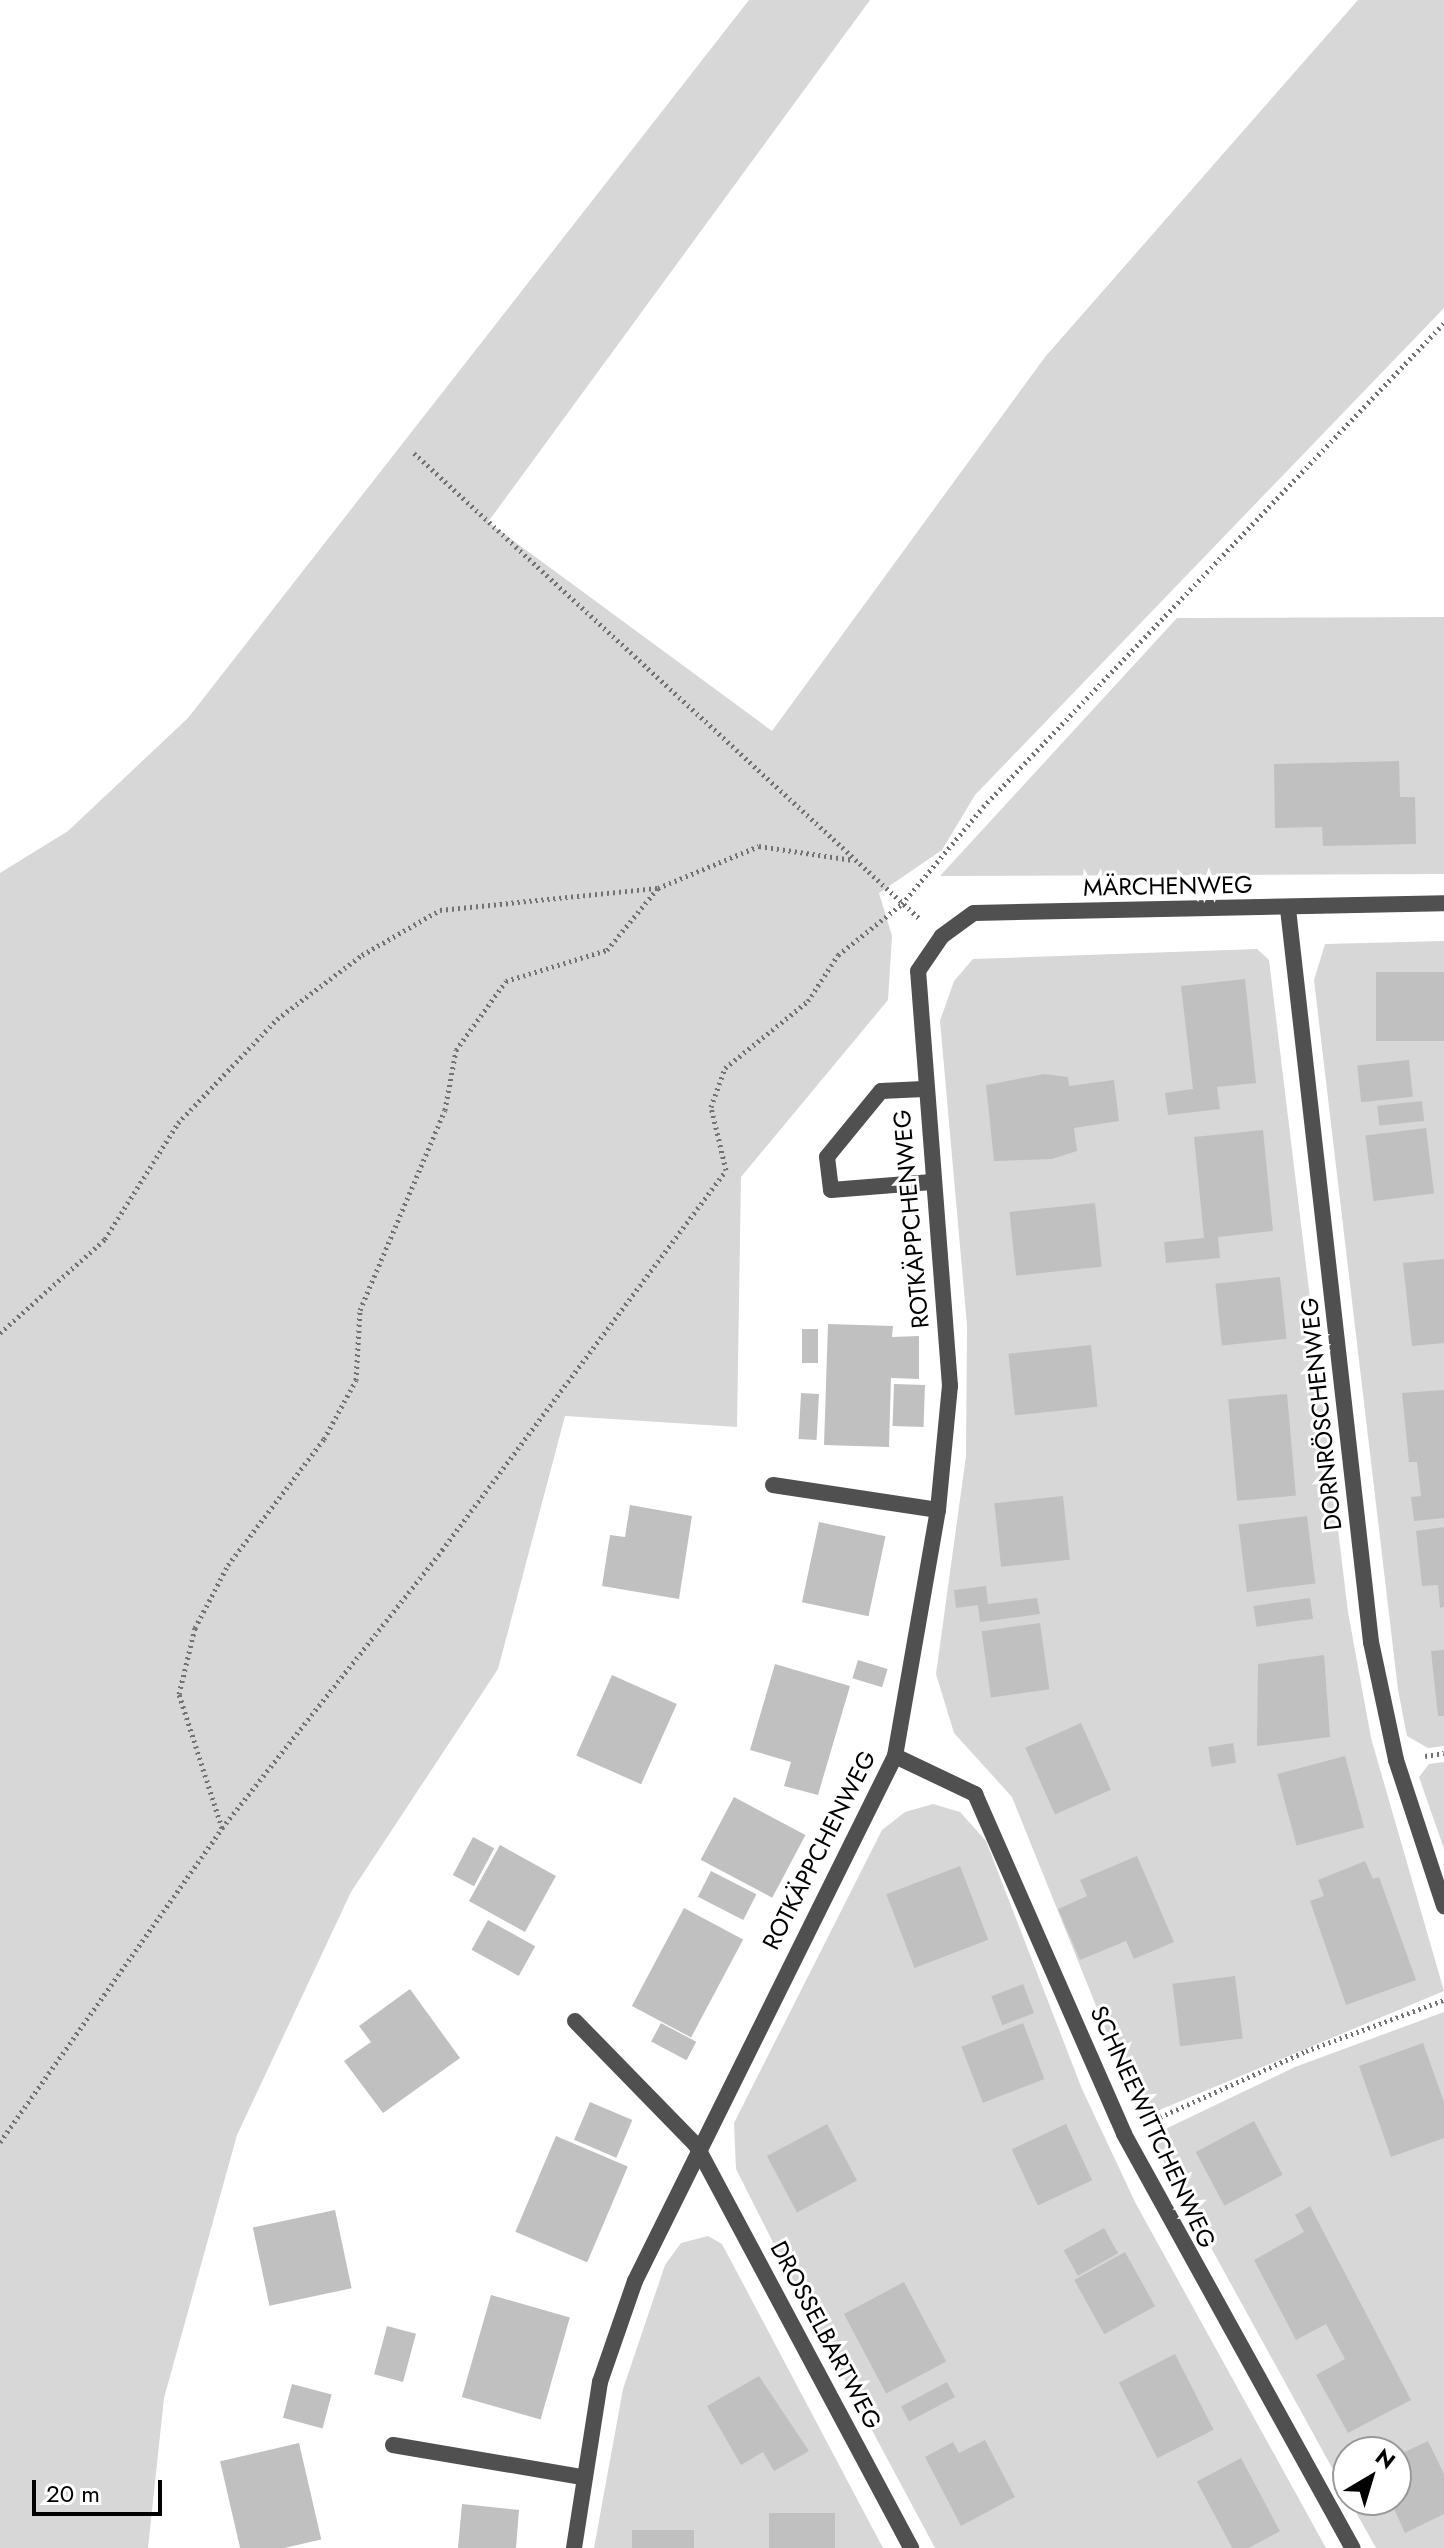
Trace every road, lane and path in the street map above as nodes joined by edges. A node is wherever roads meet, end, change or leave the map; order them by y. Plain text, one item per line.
1 (1444, 323) edge
2 (414, 453) dead end
3 (853, 860) junction
4 (658, 888) junction
5 (1444, 903) edge
6 (902, 904) junction
7 (1288, 909) junction
8 (942, 936) junction
9 (918, 971) joint
10 (924, 1089) junction
11 (932, 1182) junction
12 (0, 1333) edge
13 (773, 1485) dead end
14 (938, 1510) junction
15 (895, 1756) junction
16 (222, 1828) junction
17 (1444, 1906) edge
18 (1444, 2000) edge
19 (575, 2021) dead end
20 (1124, 2134) junction
21 (0, 2142) edge
22 (696, 2145) junction
23 (393, 2445) dead end
24 (582, 2477) junction
25 (574, 2548) edge
26 (911, 2548) edge
27 (1353, 2548) edge

1 - 6 path
2 - 3 path
3 - 4 path
3 - 6 path
4 - 12 path
4 - 16 path
5 - 7 street, MÄRCHENWEG
6 - 8 path
6 - 16 path
7 - 8 street, MÄRCHENWEG
7 - 17 street, DORNRÖSCHENWEG
8 - 9 street, MÄRCHENWEG
9 - 10 street, ROTKÄPPCHENWEG
10 - 11 street, ROTKÄPPCHENWEG
10 - 11 street
11 - 14 street, ROTKÄPPCHENWEG
13 - 14 street
14 - 15 street, ROTKÄPPCHENWEG
15 - 20 street, SCHNEEWITTCHENWEG
15 - 22 street, ROTKÄPPCHENWEG
16 - 21 path
18 - 20 path
19 - 22 street
20 - 27 street, SCHNEEWITTCHENWEG
22 - 24 street, ROTKÄPPCHENWEG
22 - 26 street, DROSSELBARTWEG
23 - 24 street
24 - 25 street, ROTKÄPPCHENWEG

